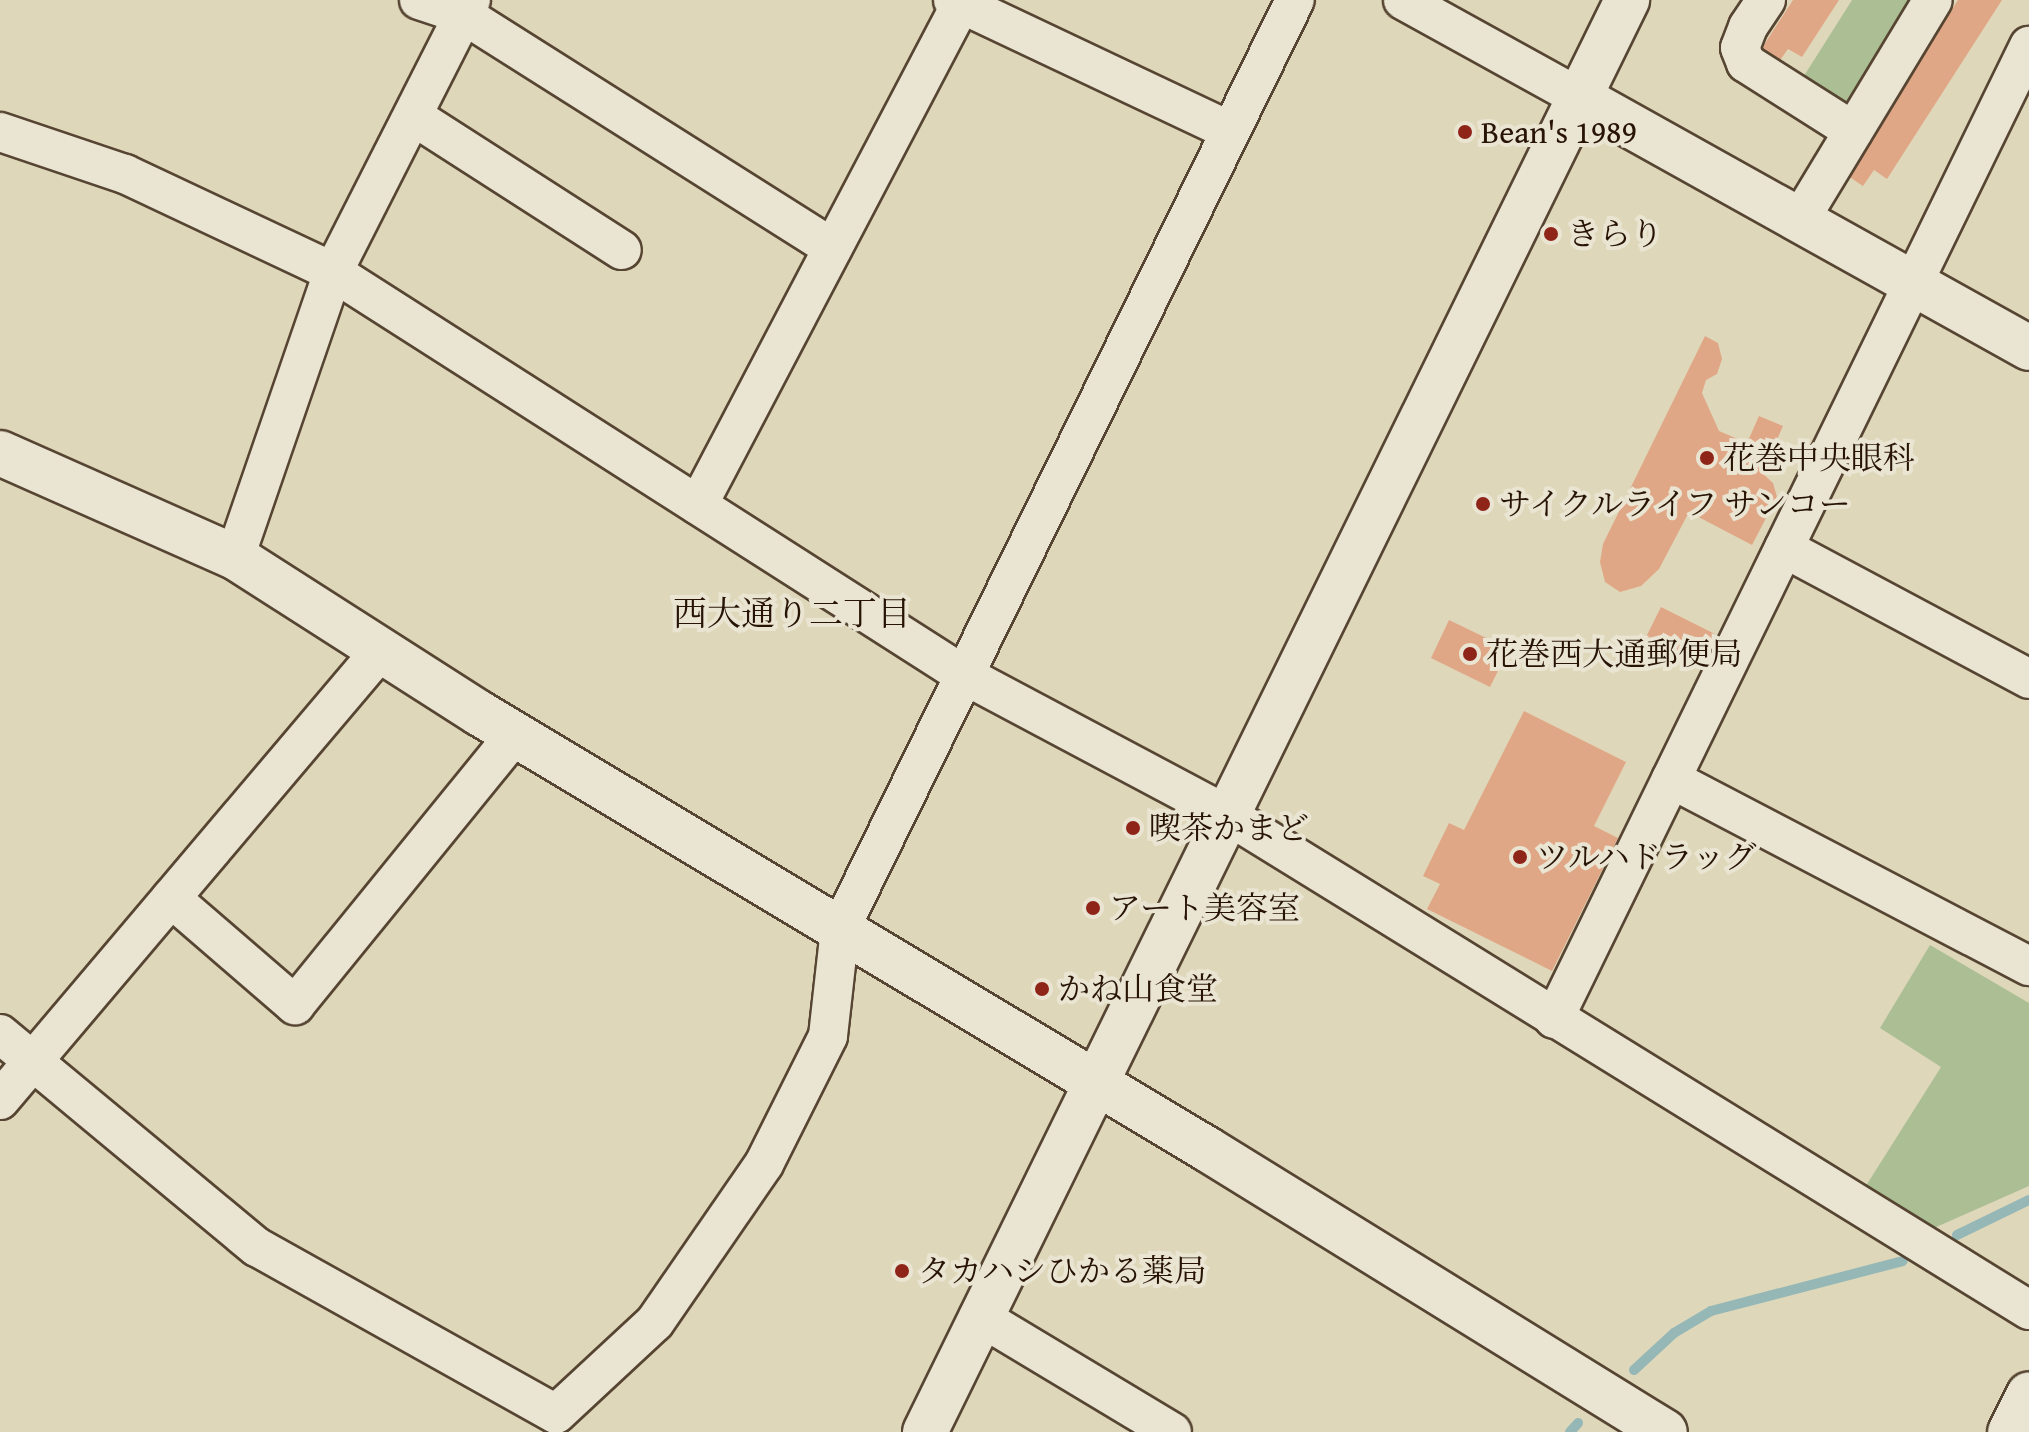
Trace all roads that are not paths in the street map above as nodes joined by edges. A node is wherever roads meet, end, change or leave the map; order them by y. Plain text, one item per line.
1 (419, 0) edge
2 (1295, 0) edge
3 (1403, 0) edge
4 (1627, 0) edge
5 (1766, 0) edge
6 (1933, 0) edge
7 (959, 1) edge
8 (468, 8) edge
9 (2029, 46) edge
10 (1579, 97) junction
11 (413, 116) junction
12 (1230, 131) junction
13 (1853, 131) junction
14 (0, 132) edge
15 (1799, 221) junction
16 (833, 248) junction
17 (622, 250) dead end
18 (333, 272) junction
19 (1912, 286) junction
20 (2029, 348) edge
21 (0, 453) edge
22 (698, 505) junction
23 (1784, 548) junction
24 (235, 557) junction
25 (381, 650) junction
26 (964, 675) junction
27 (2029, 679) edge
28 (515, 734) junction
29 (1671, 779) junction
30 (1229, 816) junction
31 (171, 898) junction
32 (840, 929) junction
33 (2029, 966) edge
34 (1554, 1019) junction
35 (0, 1034) edge
36 (33, 1061) junction
37 (1095, 1083) junction
38 (0, 1100) edge
39 (2029, 1310) edge
40 (979, 1316) junction
41 (925, 1432) edge
42 (1172, 1432) edge
43 (1665, 1432) edge

1 - 8 street
2 - 12 street
3 - 10 street
4 - 10 street
5 - 13 street
6 - 13 street
7 - 12 street
7 - 16 street
8 - 11 street
8 - 16 street
9 - 19 street
10 - 15 street
10 - 30 street
11 - 17 street
11 - 18 street
12 - 26 street
13 - 15 street
14 - 18 street
15 - 19 street
16 - 22 street
18 - 22 street
18 - 24 street
19 - 20 street
19 - 23 street
21 - 24 street
22 - 26 street
23 - 27 street
23 - 29 street
24 - 25 street
25 - 28 street
25 - 31 street
26 - 30 street
26 - 32 street
28 - 31 street
28 - 32 street
29 - 33 street
29 - 34 street
30 - 34 street
30 - 37 street
31 - 36 street
32 - 36 street
32 - 37 street
34 - 39 street
35 - 36 street
36 - 38 street
37 - 40 street
37 - 43 street
40 - 41 street
40 - 42 street

